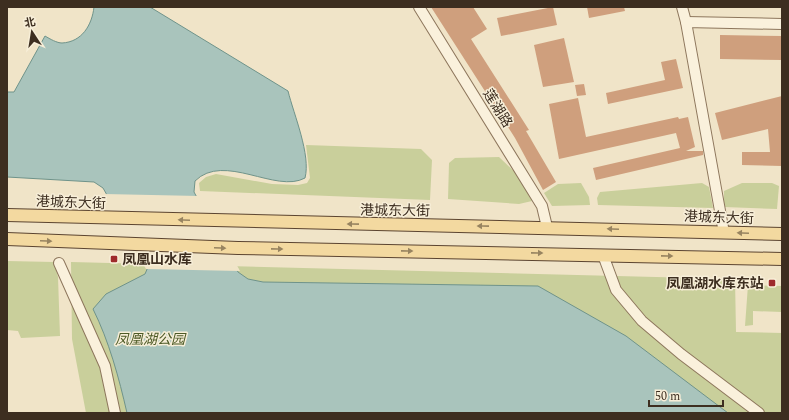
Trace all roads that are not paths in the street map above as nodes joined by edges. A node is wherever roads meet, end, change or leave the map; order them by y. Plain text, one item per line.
1 (419, 7) edge
2 (682, 7) edge
3 (686, 22) junction
4 (782, 24) edge
5 (7, 215) edge
6 (547, 227) junction
7 (724, 233) junction
8 (782, 234) edge
9 (7, 239) edge
10 (603, 255) junction
11 (782, 259) edge
12 (59, 263) dead end
13 (115, 413) edge
14 (759, 413) edge

1 - 6 street, 莲湖路
2 - 3 street
3 - 4 street
3 - 7 street
6 -> 5 main road, 港城东大街
7 -> 6 main road, 港城东大街
8 -> 7 main road, 港城东大街
9 -> 10 main road
10 -> 11 main road
10 - 14 street
12 - 13 street

